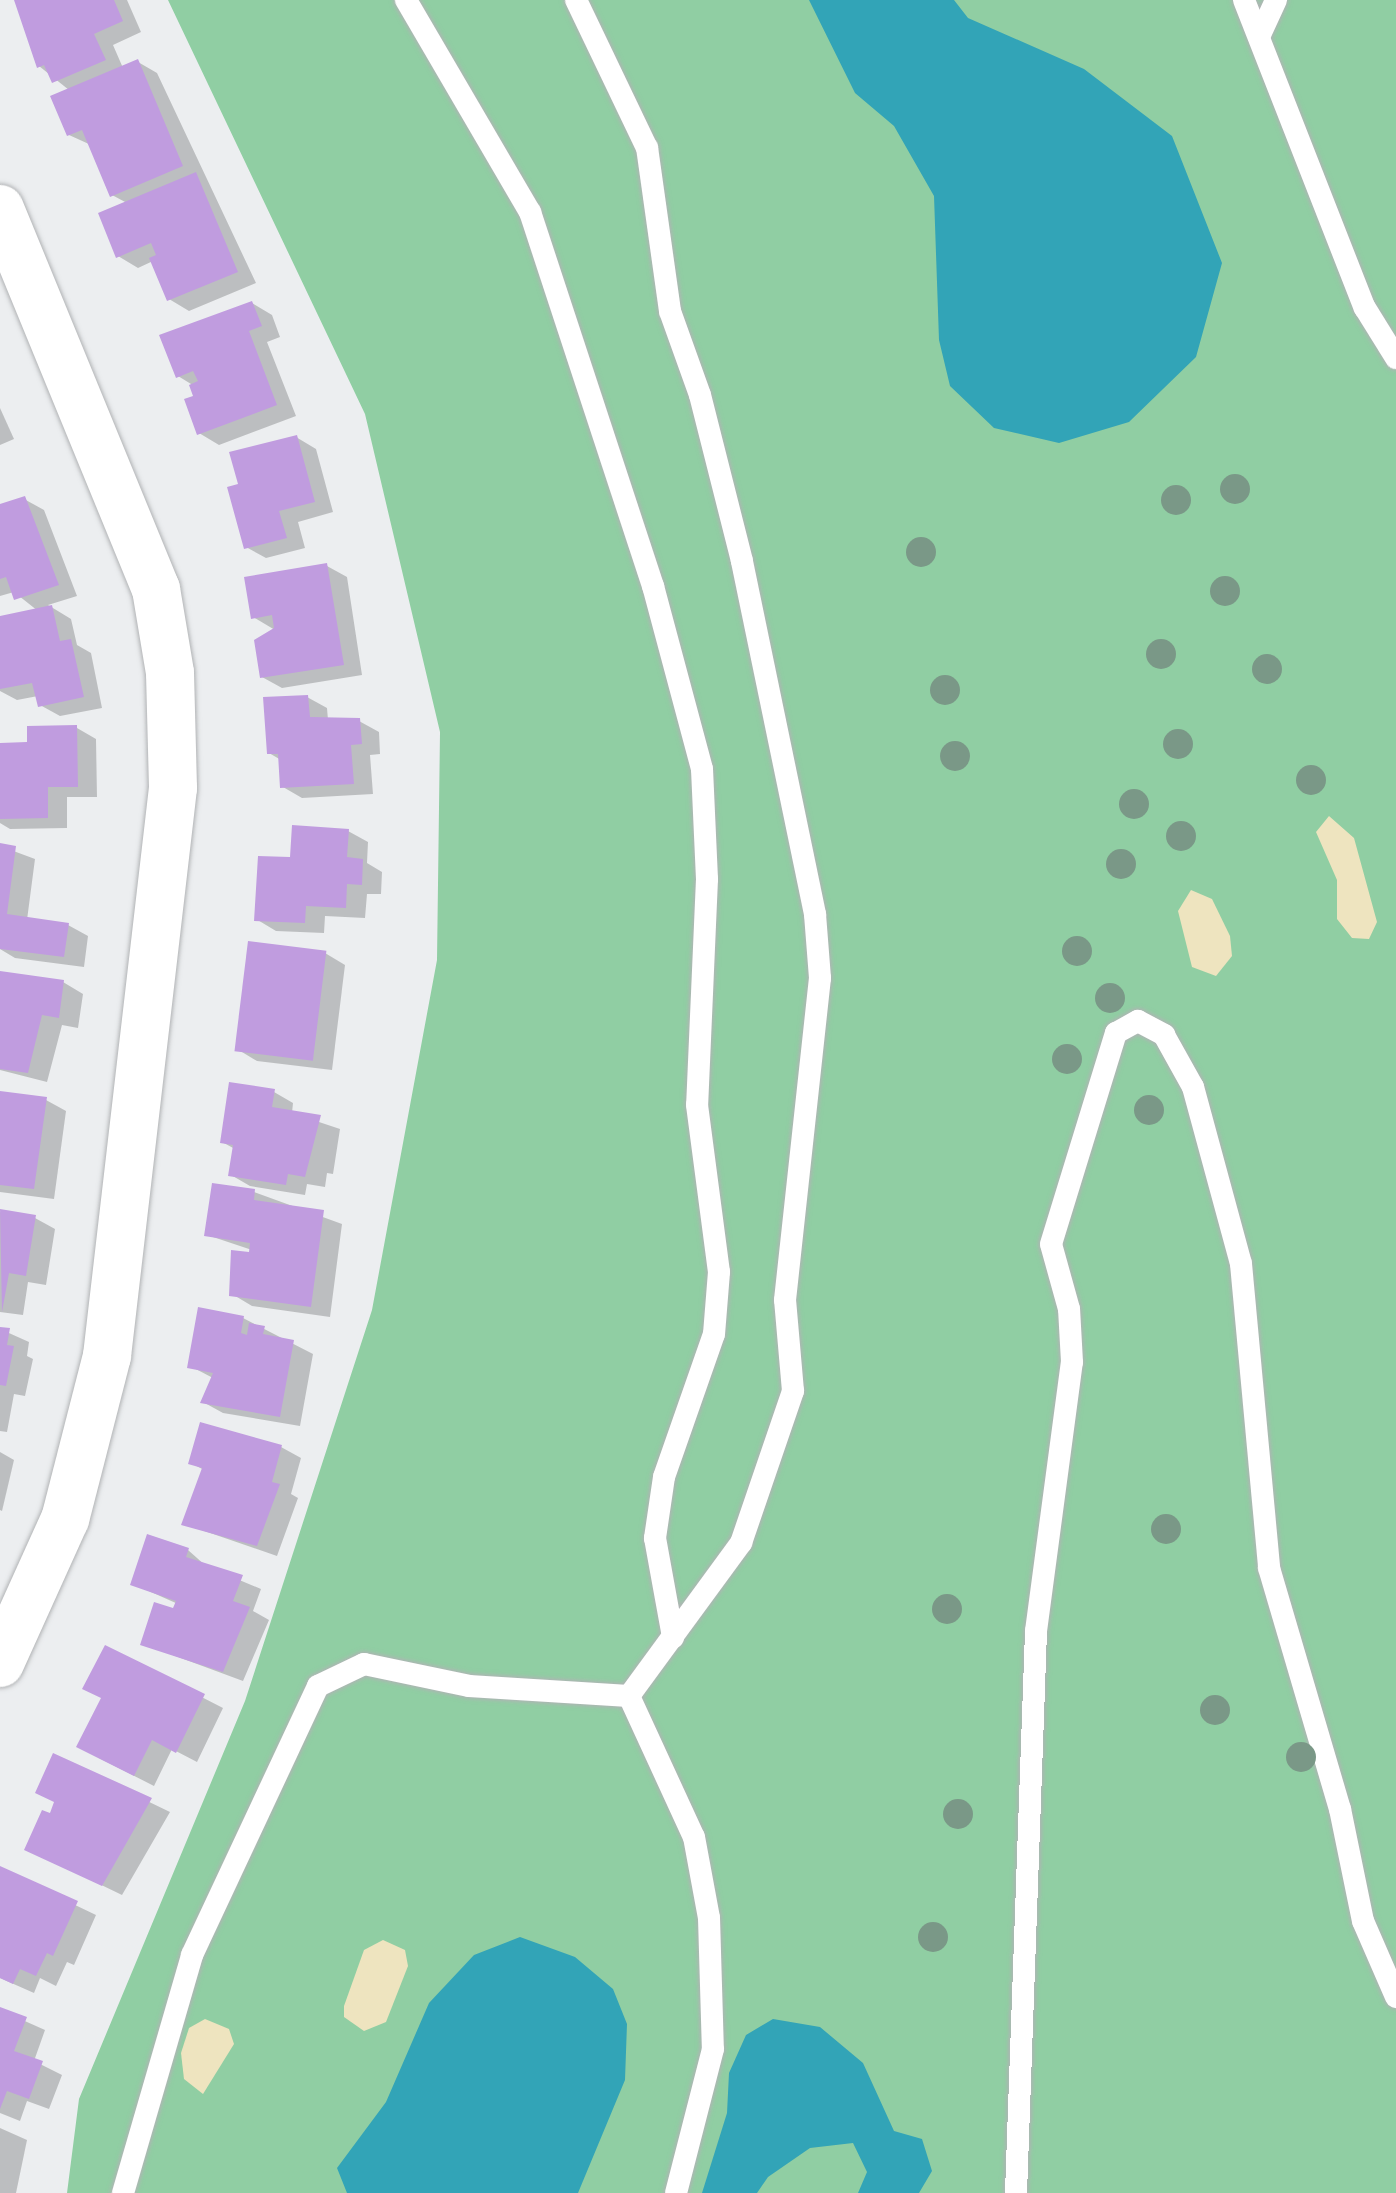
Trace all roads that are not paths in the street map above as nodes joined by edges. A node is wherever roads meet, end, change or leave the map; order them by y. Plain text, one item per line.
1 (406, 0) edge
2 (576, 0) edge
3 (1244, 0) edge
4 (1276, 0) edge
5 (1258, 37) junction
6 (0, 209) edge
7 (1396, 358) edge
8 (673, 1636) junction
9 (0, 1662) edge
10 (629, 1696) junction
11 (1396, 1998) edge
12 (675, 2192) edge
13 (123, 2193) edge
14 (1016, 2193) edge

1 - 8 lane
2 - 8 lane
3 - 5 lane
4 - 5 lane
5 - 7 lane
6 - 9 street
8 - 10 lane
10 - 12 lane
10 - 13 lane
11 - 14 lane

